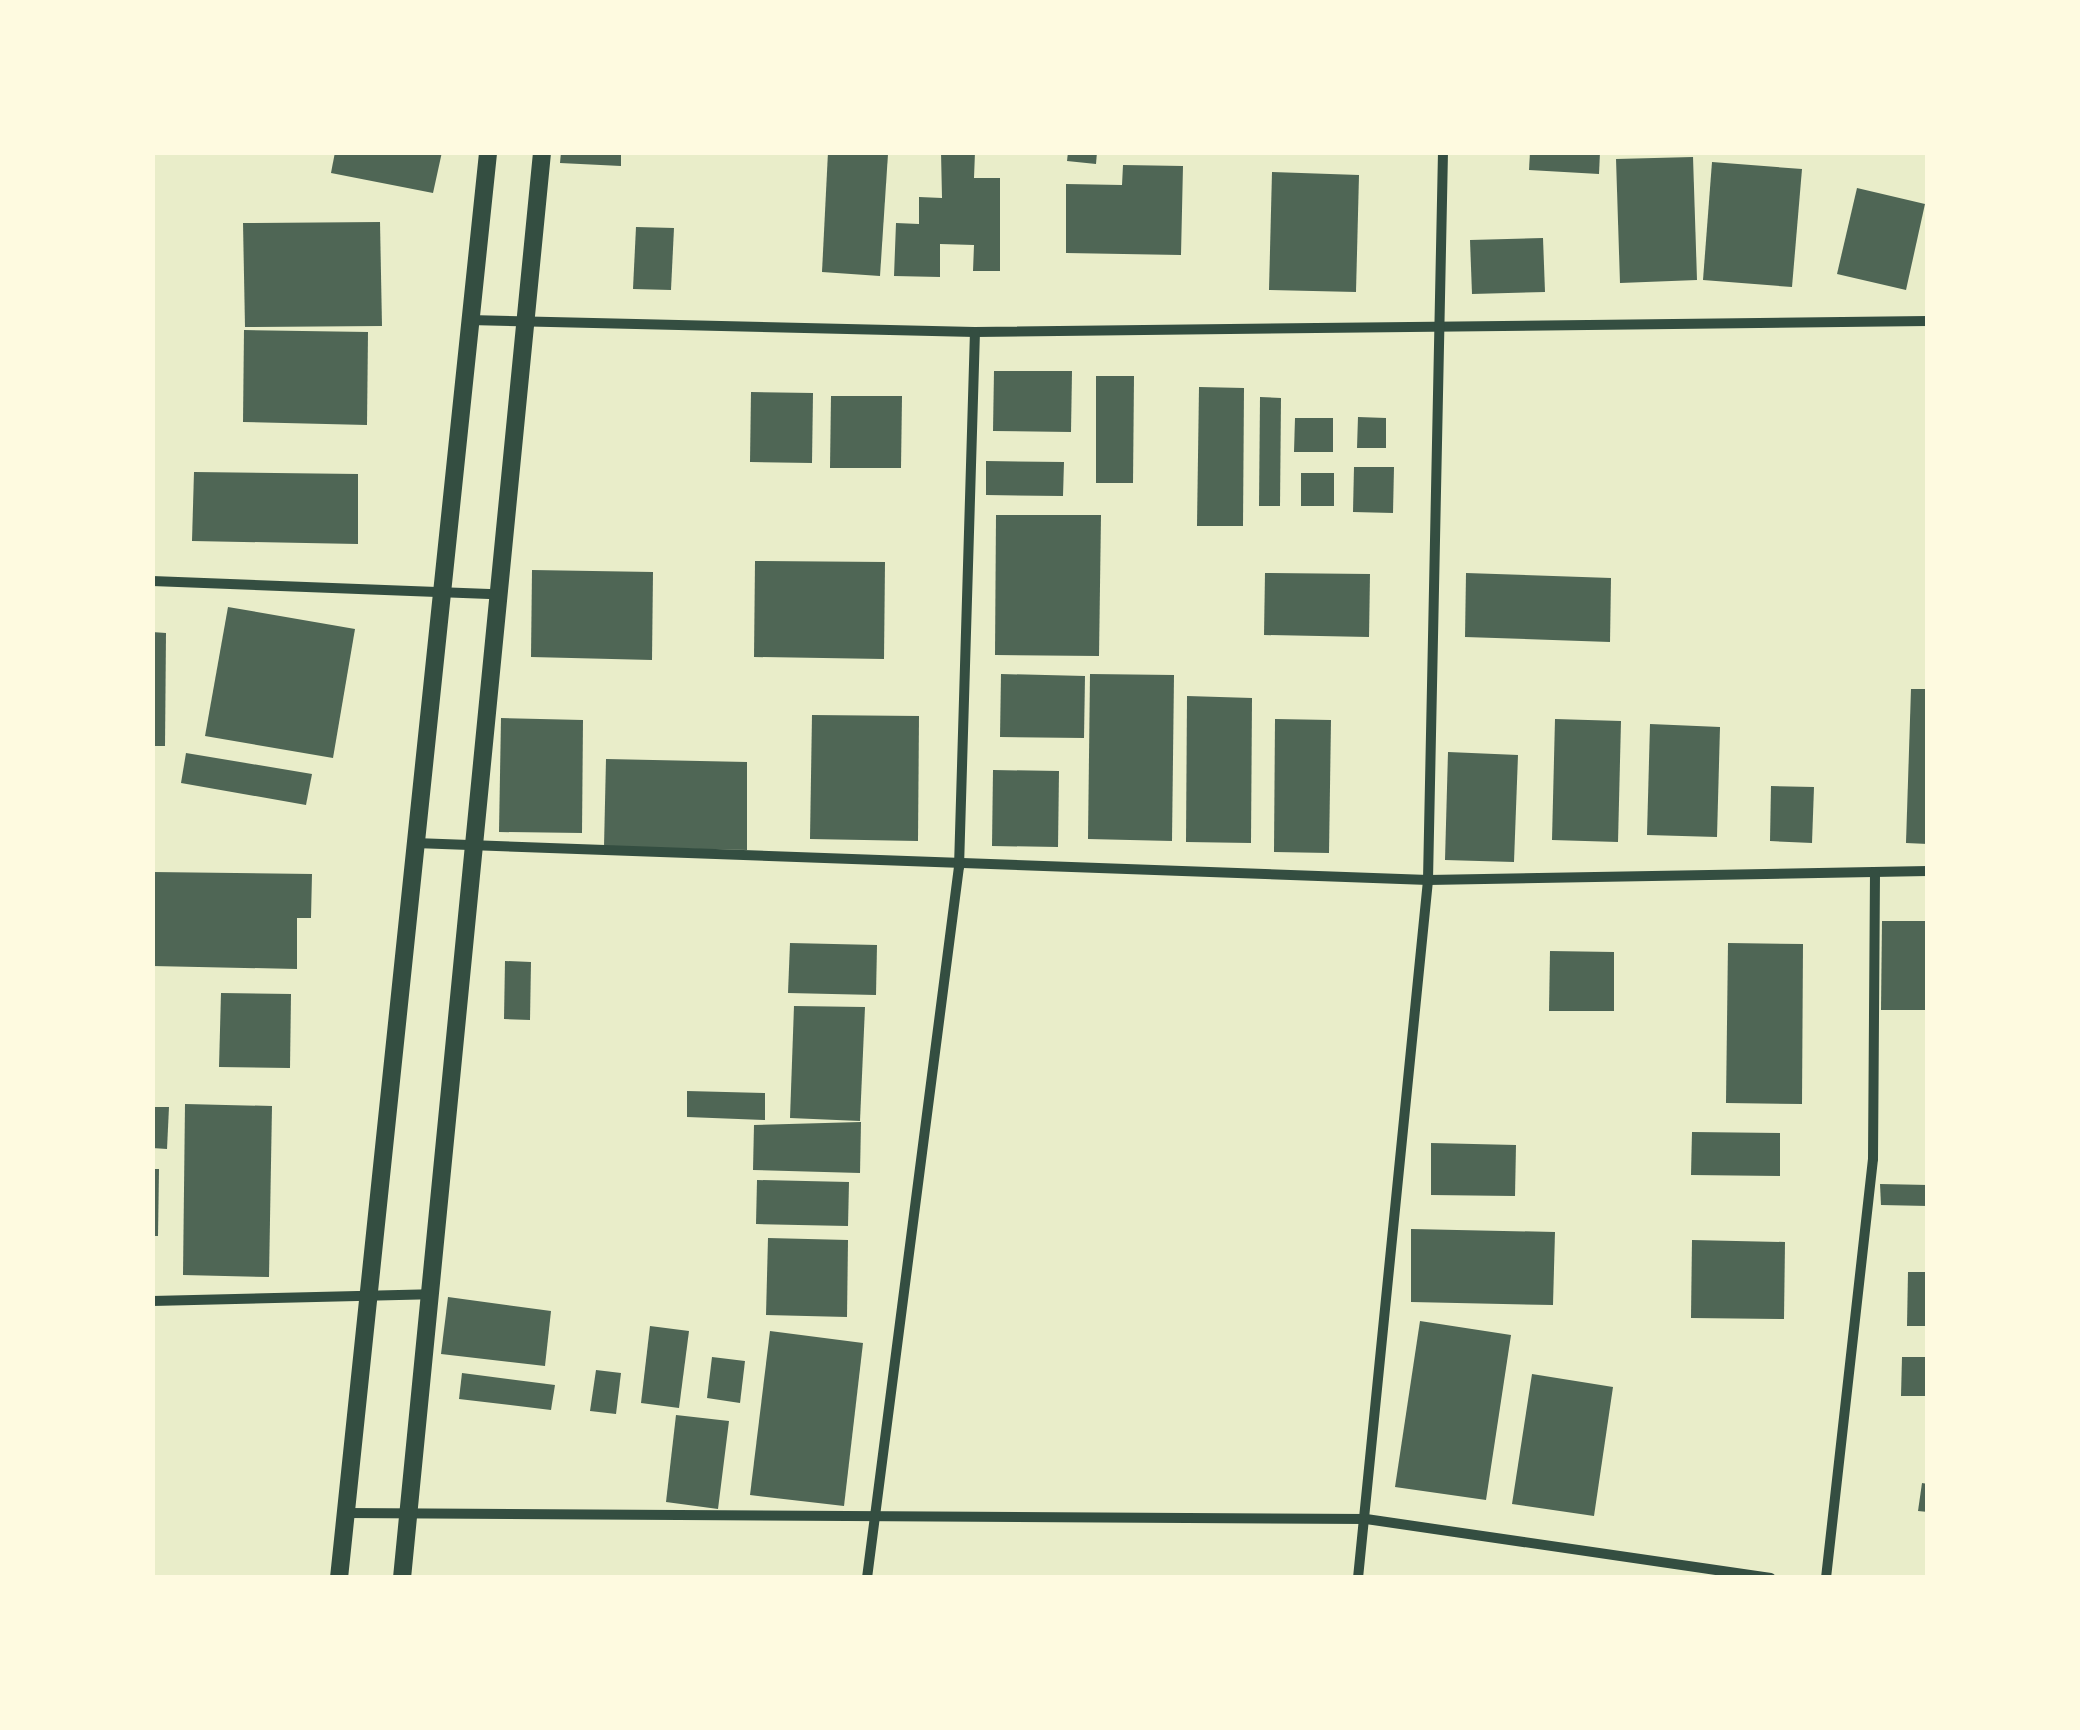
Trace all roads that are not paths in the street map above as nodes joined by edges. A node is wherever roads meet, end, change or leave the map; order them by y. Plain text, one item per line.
1 (488, 152) edge
2 (542, 152) edge
3 (1444, 152) edge
4 (468, 320) junction
5 (522, 321) junction
6 (1928, 321) edge
7 (1441, 328) junction
8 (975, 332) junction
9 (152, 581) edge
10 (442, 592) junction
11 (496, 594) junction
12 (415, 844) junction
13 (472, 847) junction
14 (959, 867) junction
15 (1928, 871) edge
16 (1875, 872) junction
17 (1428, 880) junction
18 (430, 1294) junction
19 (368, 1296) junction
20 (152, 1301) edge
21 (346, 1514) junction
22 (873, 1515) junction
23 (410, 1516) junction
24 (1366, 1519) junction
25 (339, 1578) edge
26 (402, 1578) edge
27 (867, 1578) edge
28 (1358, 1578) edge
29 (1772, 1578) edge
30 (1826, 1578) edge

1 - 4 street
2 - 5 street
3 - 7 street
4 - 5 street
4 - 10 street
5 - 8 street
5 - 11 street
6 - 7 street
7 - 8 street
7 - 17 street
8 - 14 street
9 - 10 street
10 - 11 street
10 - 12 street
11 - 13 street
12 - 13 street
12 - 19 street
13 - 14 street
13 - 18 street
14 - 17 street
14 - 22 street
15 - 16 street
16 - 17 street
16 - 30 street
17 - 24 street
18 - 19 street
18 - 23 street
19 - 20 street
19 - 21 street
21 - 23 street
21 - 25 street
22 - 23 street
22 - 24 street
22 - 27 street
23 - 26 street
24 - 28 street
24 - 29 street

